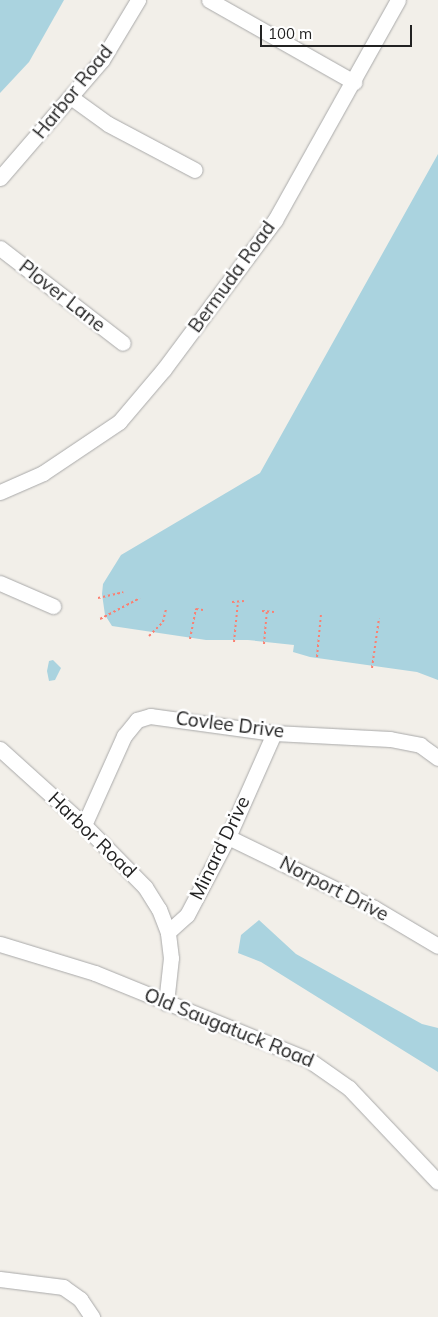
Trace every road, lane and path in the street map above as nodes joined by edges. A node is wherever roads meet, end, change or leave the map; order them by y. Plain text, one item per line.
1 (138, 0) edge
2 (209, 0) edge
3 (398, 0) edge
4 (354, 82) junction
5 (72, 98) junction
6 (195, 170) dead end
7 (0, 178) edge
8 (0, 248) edge
9 (123, 343) dead end
10 (0, 492) edge
11 (0, 584) edge
12 (123, 592) dead end
13 (98, 598) dead end
14 (140, 598) dead end
15 (238, 601) junction
16 (244, 601) dead end
17 (232, 602) dead end
18 (53, 606) dead end
19 (166, 609) dead end
20 (204, 610) dead end
21 (262, 611) dead end
22 (267, 612) junction
23 (274, 612) dead end
24 (321, 614) dead end
25 (379, 618) dead end
26 (100, 619) dead end
27 (149, 636) dead end
28 (190, 639) dead end
29 (234, 642) dead end
30 (264, 644) dead end
31 (317, 657) dead end
32 (372, 668) dead end
33 (274, 733) junction
34 (0, 749) edge
35 (438, 758) edge
36 (84, 825) junction
37 (228, 837) junction
38 (168, 932) junction
39 (0, 944) edge
40 (438, 946) edge
41 (166, 1003) junction
42 (438, 1182) edge
43 (0, 1279) edge
44 (92, 1317) edge

1 - 5 street, Harbor Road
2 - 4 street
3 - 4 street, Bermuda Road
4 - 10 street, Bermuda Road
5 - 6 street
5 - 7 street, Harbor Road
8 - 9 street, Plover Lane
11 - 18 street
12 - 13 path
14 - 26 path
15 - 16 path
15 - 17 path
15 - 29 path
19 - 27 path
20 - 28 path
21 - 22 path
22 - 23 path
22 - 30 path
24 - 31 path
25 - 32 path
33 - 35 street, Covlee Drive
33 - 36 street, Covlee Drive
33 - 37 street, Minard Drive
34 - 36 street, Harbor Road
36 - 38 street, Harbor Road
37 - 38 street, Minard Drive
37 - 40 street, Norport Drive
38 - 41 street
39 - 41 street, Old Saugatuck Road
41 - 42 street, Old Saugatuck Road
43 - 44 street

